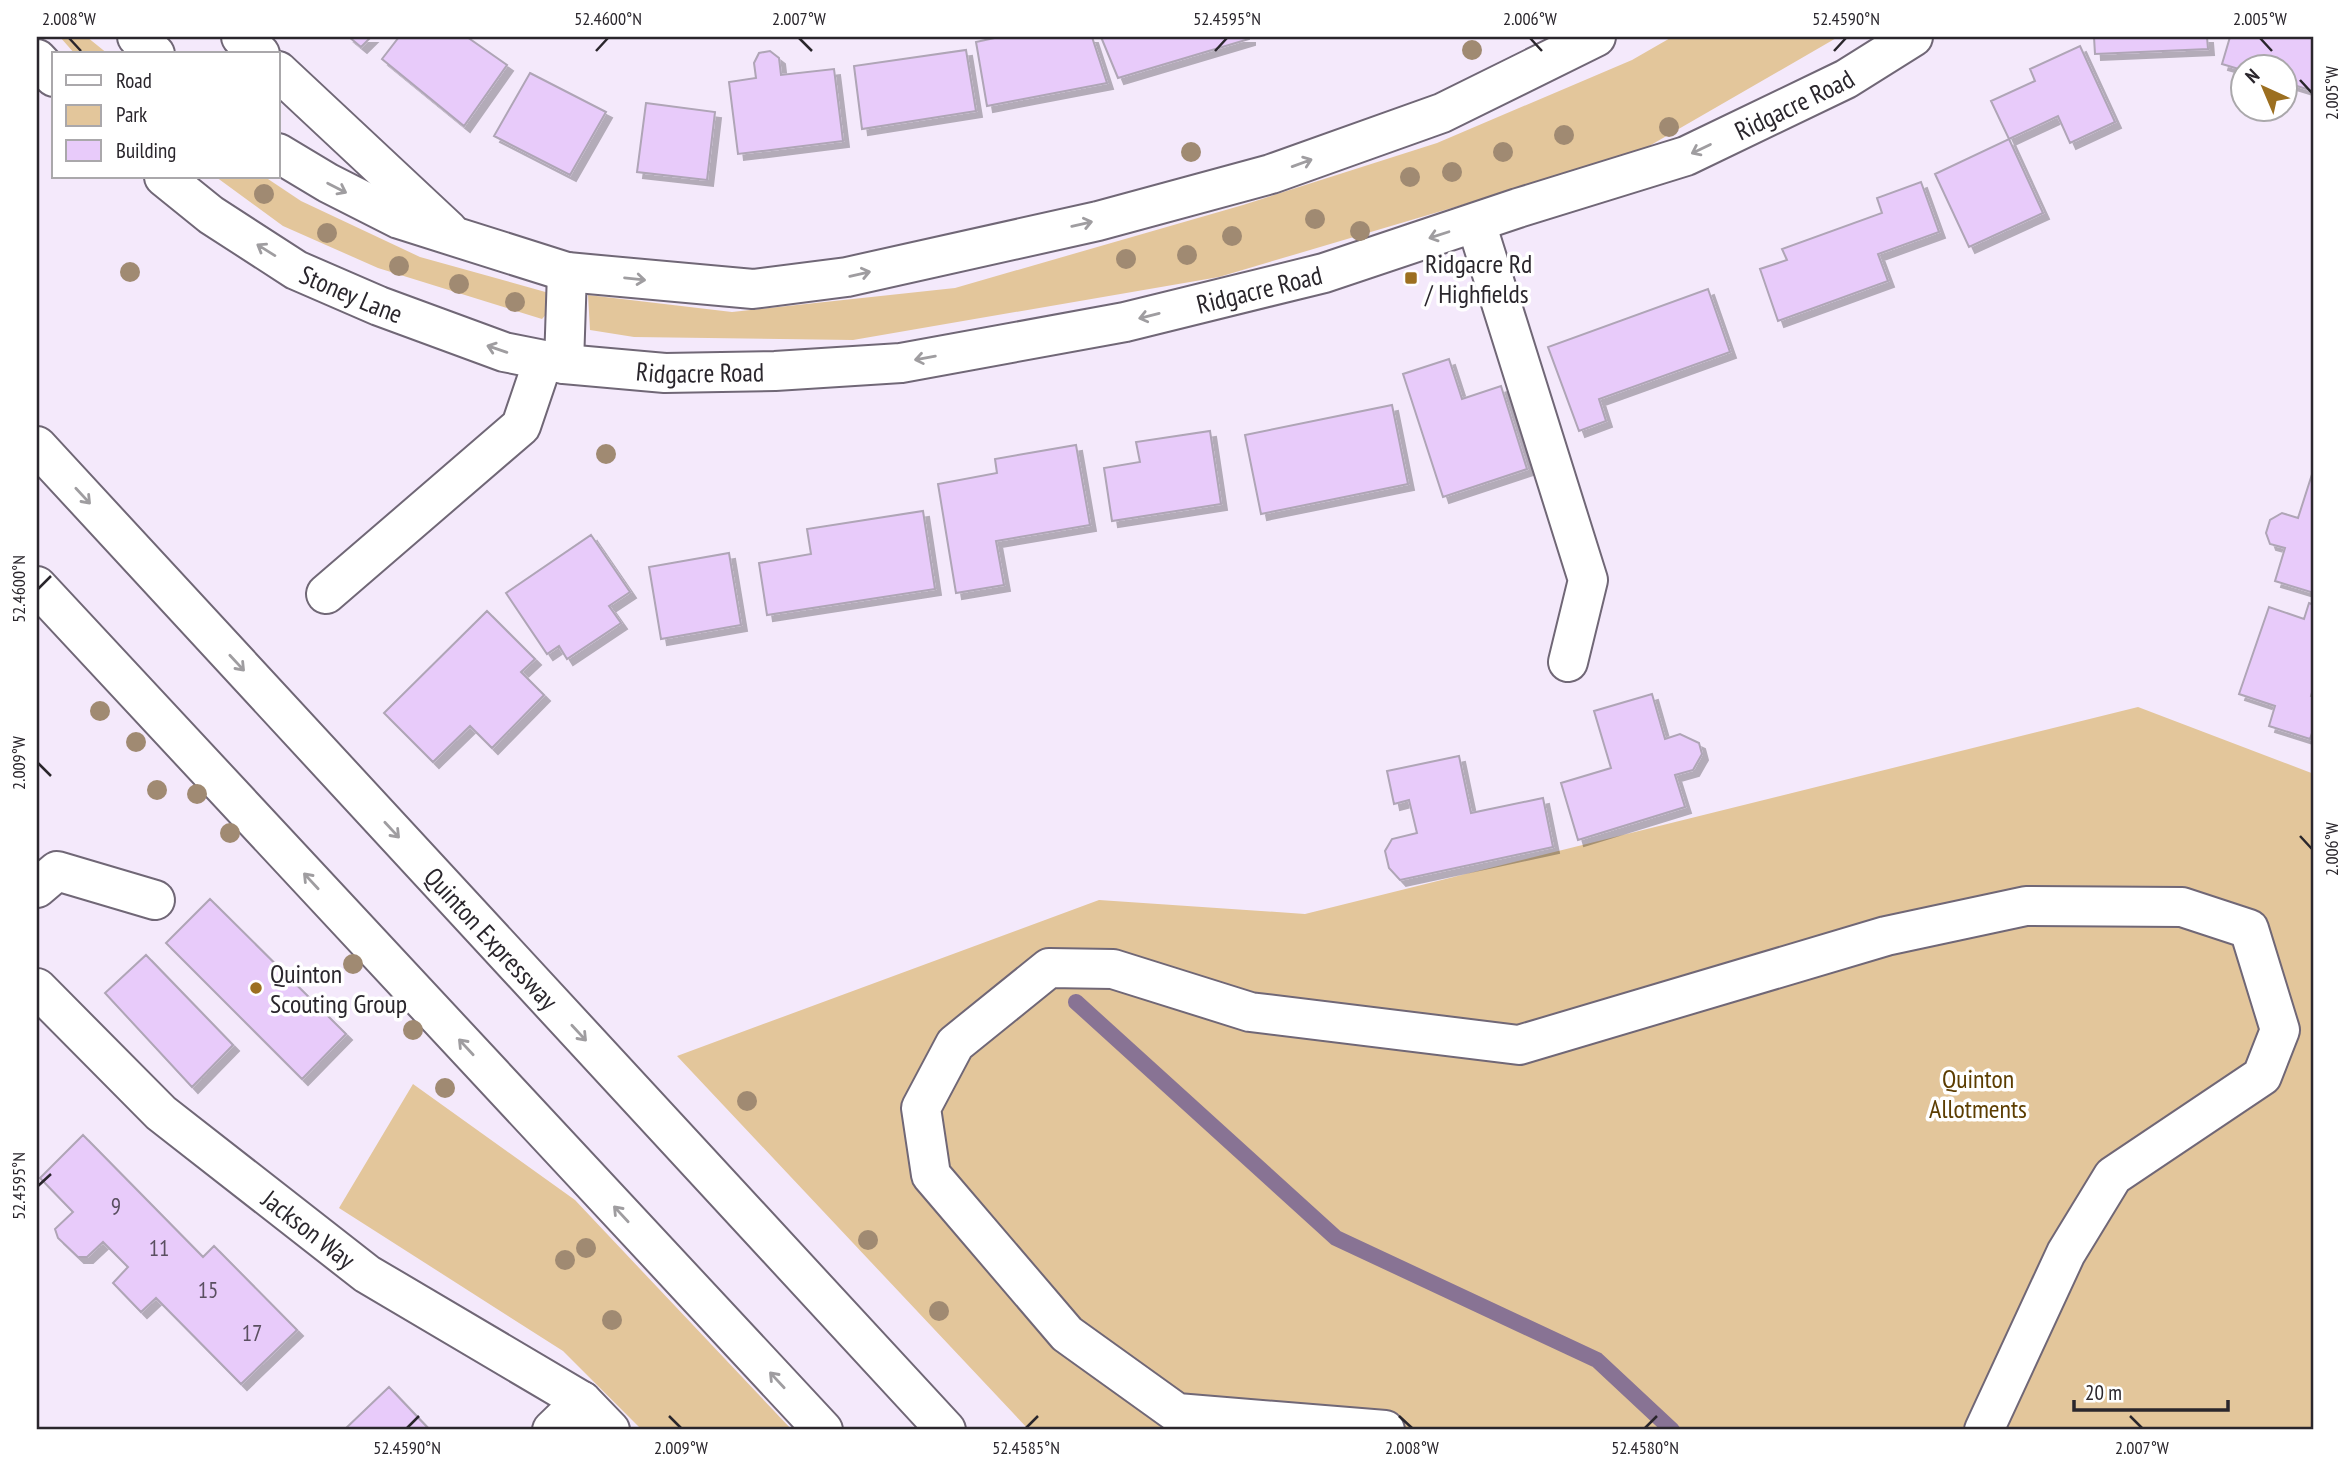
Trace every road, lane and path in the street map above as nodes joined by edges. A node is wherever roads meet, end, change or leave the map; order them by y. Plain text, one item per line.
1 (138, 37) edge
2 (241, 37) edge
3 (1596, 37) edge
4 (1913, 37) edge
5 (153, 52) edge
6 (258, 52) edge
7 (37, 59) edge
8 (280, 74) edge
9 (52, 75) edge
10 (280, 154) edge
11 (165, 178) edge
12 (1476, 223) junction
13 (456, 237) junction
14 (567, 272) junction
15 (553, 362) junction
16 (37, 446) edge
17 (37, 586) edge
18 (326, 594) dead end
19 (1568, 662) dead end
20 (37, 888) edge
21 (155, 900) dead end
22 (37, 988) edge
23 (582, 1401) junction
24 (552, 1430) edge
25 (610, 1430) edge
26 (823, 1430) edge
27 (946, 1430) edge
28 (1385, 1430) edge
29 (1984, 1430) edge

1 - 5 main road
2 - 6 main road
14 -> 3 main road
4 -> 12 main road, Ridgacre Road
7 - 9 main road
8 - 13 main road
10 -> 13 main road
15 -> 11 main road, Stoney Lane
12 -> 15 main road, Ridgacre Road
12 - 19 main road
13 - 14 main road
14 - 15 main road
15 - 18 main road
16 -> 27 main road, Quinton Expressway
26 -> 17 main road
20 - 21 main road
22 - 23 main road, Jackson Way
23 - 24 main road
23 - 25 main road, Jackson Way
28 - 29 main road

